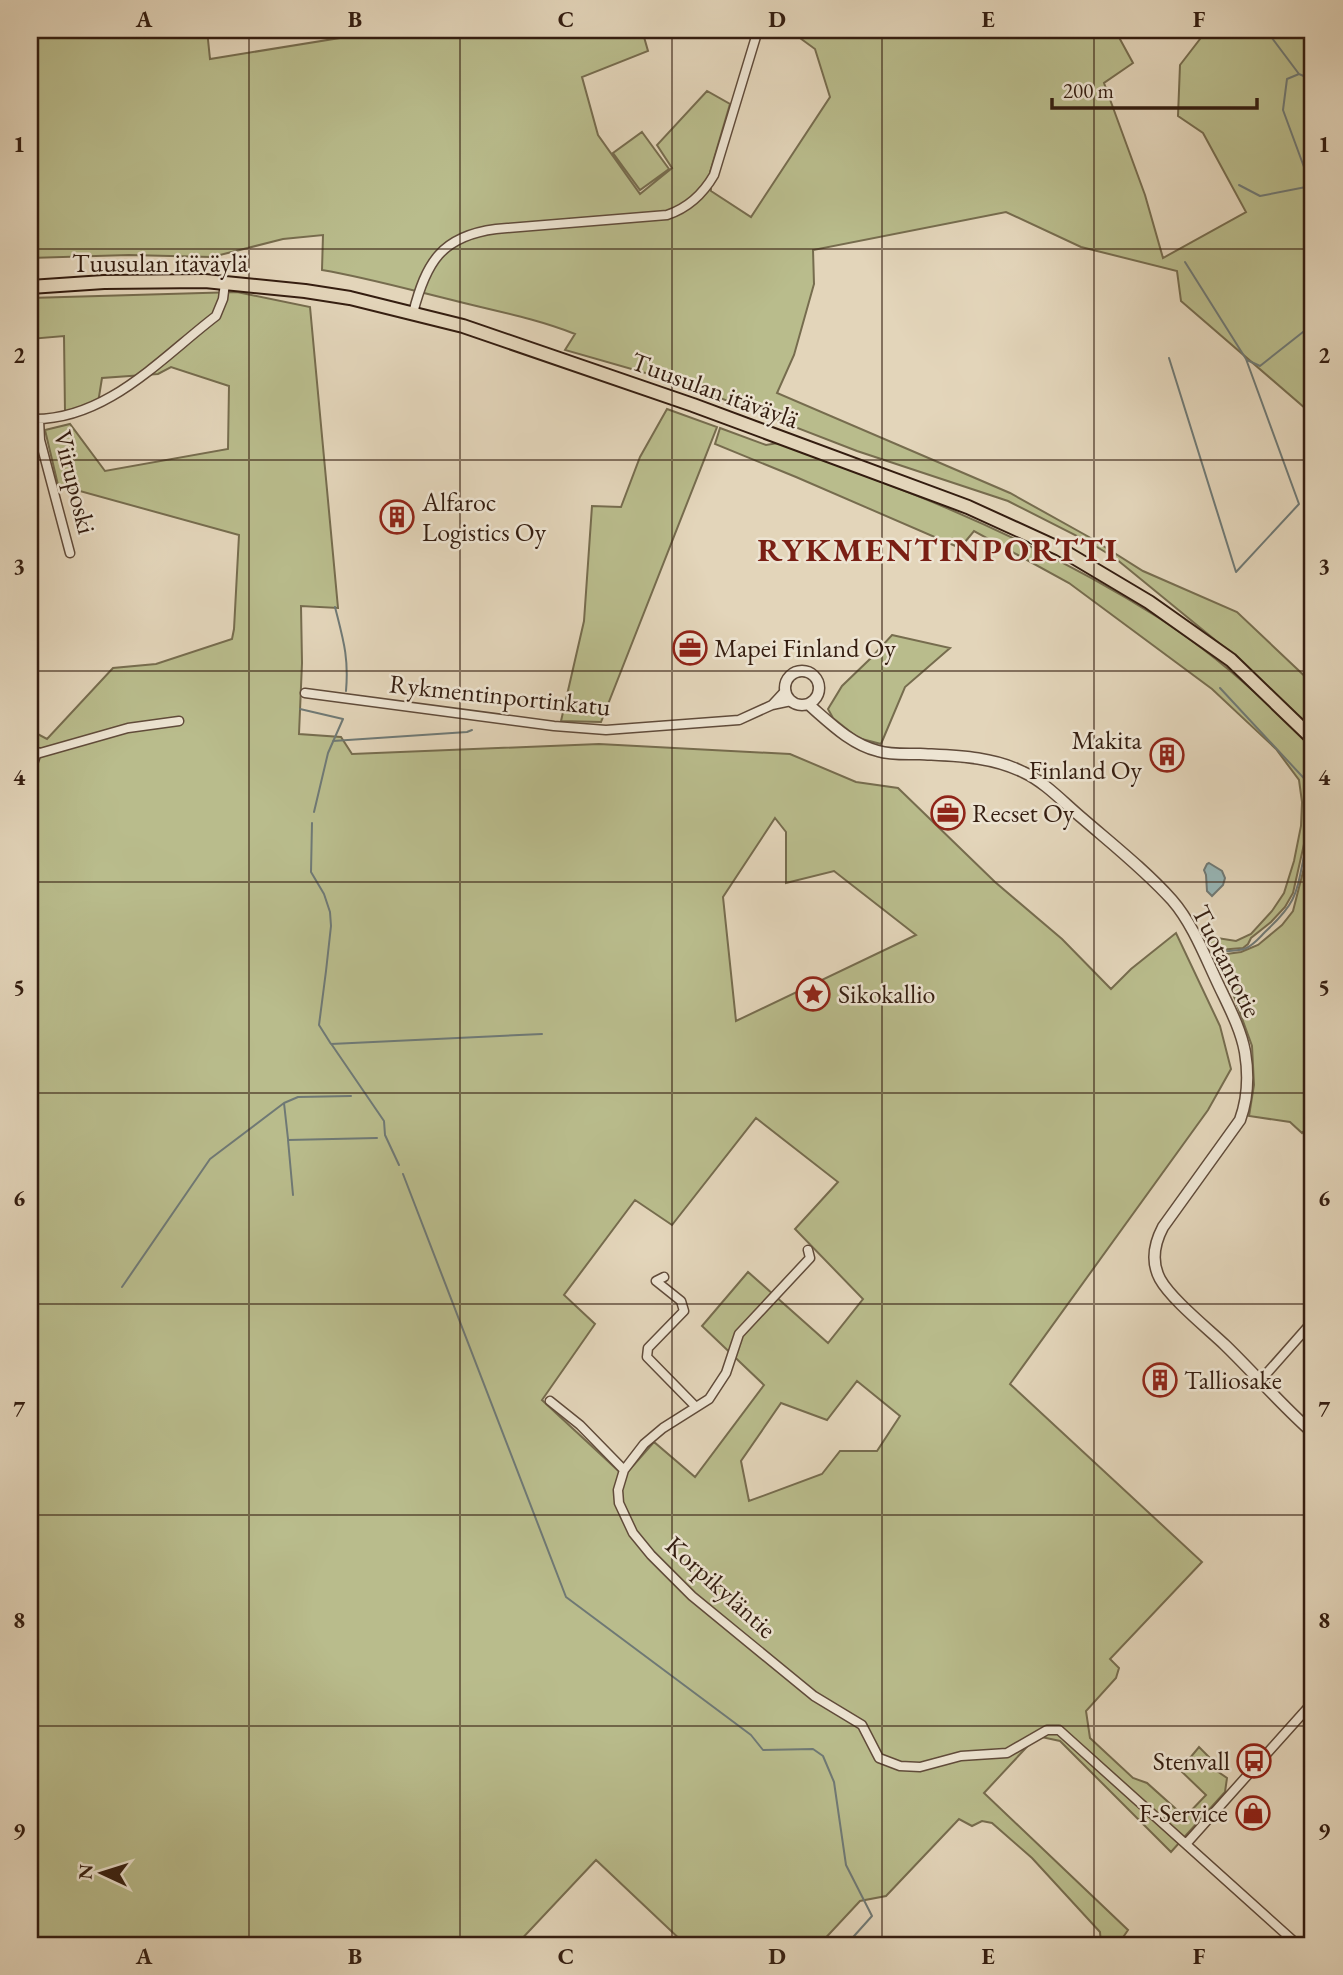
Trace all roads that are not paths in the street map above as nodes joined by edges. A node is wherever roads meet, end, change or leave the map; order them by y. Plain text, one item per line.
1 (758, 30) edge
2 (225, 283) junction
3 (30, 287) edge
4 (413, 313) junction
5 (34, 420) edge
6 (70, 553) dead end
7 (785, 691) junction
8 (305, 693) dead end
9 (817, 696) junction
10 (791, 701) junction
11 (808, 704) junction
12 (772, 705) junction
13 (823, 717) junction
14 (179, 721) dead end
15 (1313, 739) edge
16 (30, 773) edge
17 (808, 1250) dead end
18 (664, 1277) dead end
19 (1313, 1321) edge
20 (1260, 1381) junction
21 (550, 1401) dead end
22 (696, 1407) junction
23 (1313, 1433) edge
24 (624, 1470) junction
25 (1313, 1702) edge
26 (1186, 1844) junction
27 (1298, 1945) edge

1 - 4 street
2 - 3 main road, Tuusulan itäväylä
2 - 4 main road, Tuusulan itäväylä
2 - 5 street
4 - 15 main road, Tuusulan itäväylä
5 - 6 street, Viiruposki
7 - 9 street
7 - 10 street
7 - 12 street, Rykmentinportinkatu
8 - 12 street, Rykmentinportinkatu
9 - 11 street
9 - 13 street
10 - 11 street
10 - 12 street, Rykmentinportinkatu
11 - 13 street, Tuotantotie
13 - 20 street, Tuotantotie
14 - 16 street
17 - 22 street
18 - 22 street
19 - 20 street
20 - 23 street, Tuotantotie
21 - 24 street
22 - 24 street
24 - 26 street, Korpikyläntie
25 - 26 street
26 - 27 street

